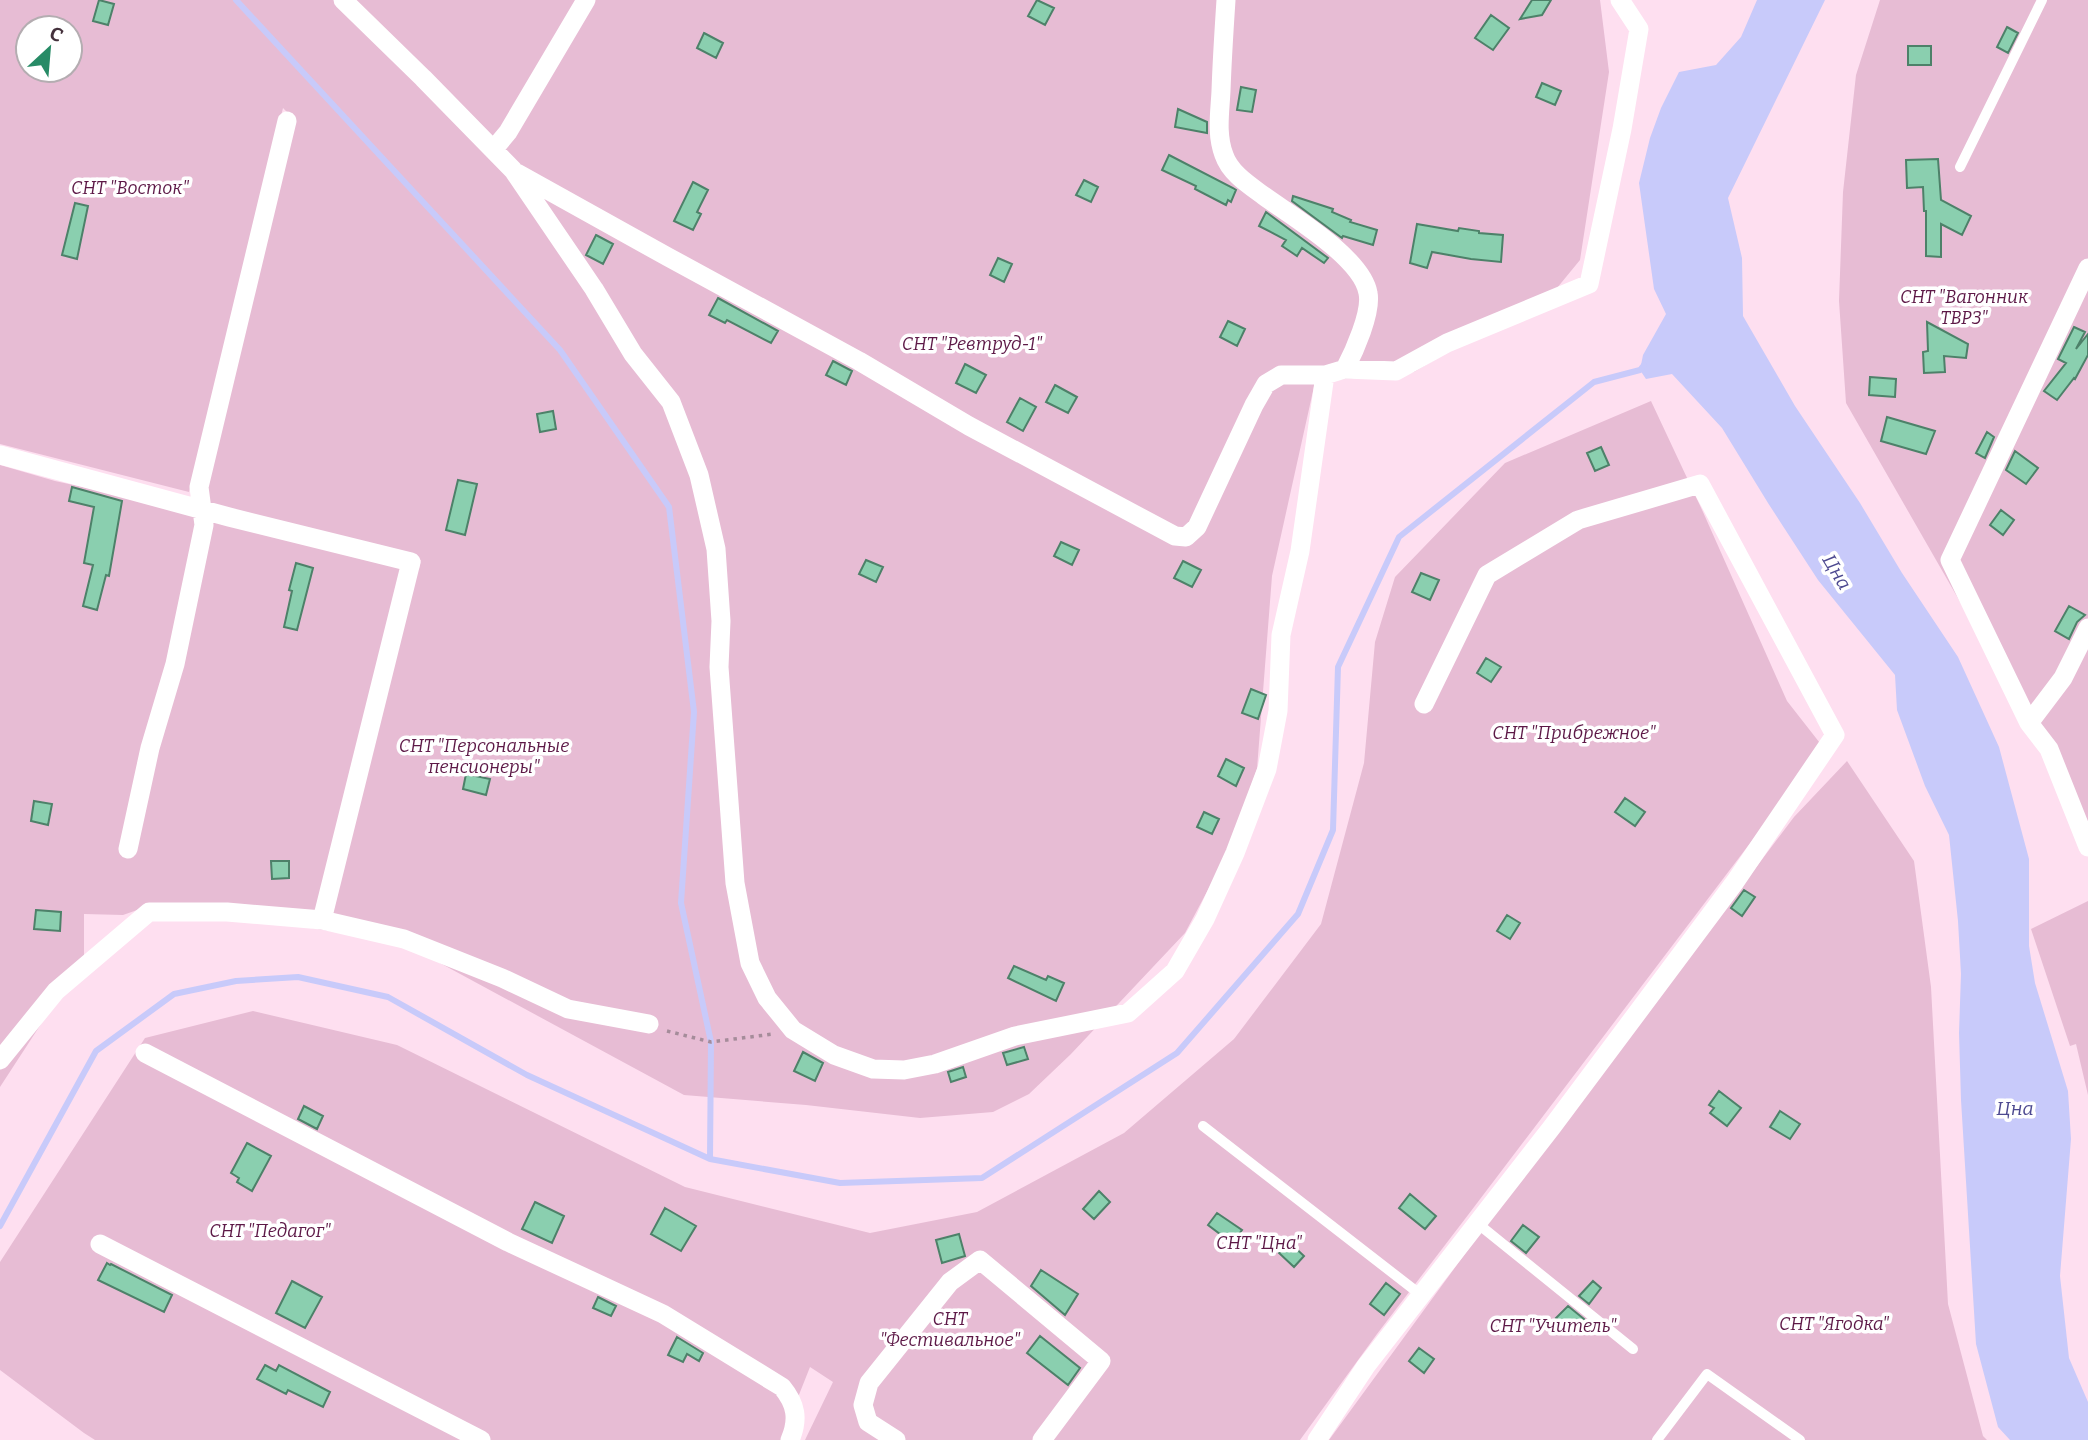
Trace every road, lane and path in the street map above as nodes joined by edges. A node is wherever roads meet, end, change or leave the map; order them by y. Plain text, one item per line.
1 (343, 0) edge
2 (586, 0) edge
3 (1226, 0) edge
4 (1620, 0) edge
5 (2042, 0) edge
6 (287, 121) dead end
7 (493, 150) junction
8 (1960, 167) dead end
9 (513, 170) junction
10 (2088, 268) edge
11 (1345, 369) junction
12 (1325, 375) junction
13 (0, 455) edge
14 (201, 508) junction
15 (2088, 628) edge
16 (1424, 705) dead end
17 (2029, 723) junction
18 (2088, 847) edge
19 (128, 849) dead end
20 (322, 920) junction
21 (649, 1024) joint
22 (793, 1030) junction
23 (145, 1053) dead end
24 (0, 1060) edge
25 (1203, 1126) dead end
26 (1477, 1223) junction
27 (100, 1244) dead end
28 (1420, 1295) junction
29 (1633, 1349) dead end
30 (481, 1440) edge
31 (790, 1440) edge
32 (896, 1440) edge
33 (1042, 1440) edge
34 (1317, 1440) edge
35 (1657, 1440) edge
36 (1800, 1440) edge

1 - 7 street
2 - 7 street
3 - 11 street
4 - 11 street
5 - 8 lane
6 - 14 street
7 - 9 street
9 - 12 street
9 - 22 street
10 - 17 street
11 - 12 street
12 - 22 street
13 - 14 street
14 - 19 street
14 - 20 street
15 - 17 street
16 - 26 street
17 - 18 street
20 - 21 street
20 - 24 street
21 - 22 path
23 - 31 street
25 - 28 lane
26 - 28 street
26 - 29 lane
27 - 30 street
28 - 34 street
32 - 33 street
35 - 36 lane

